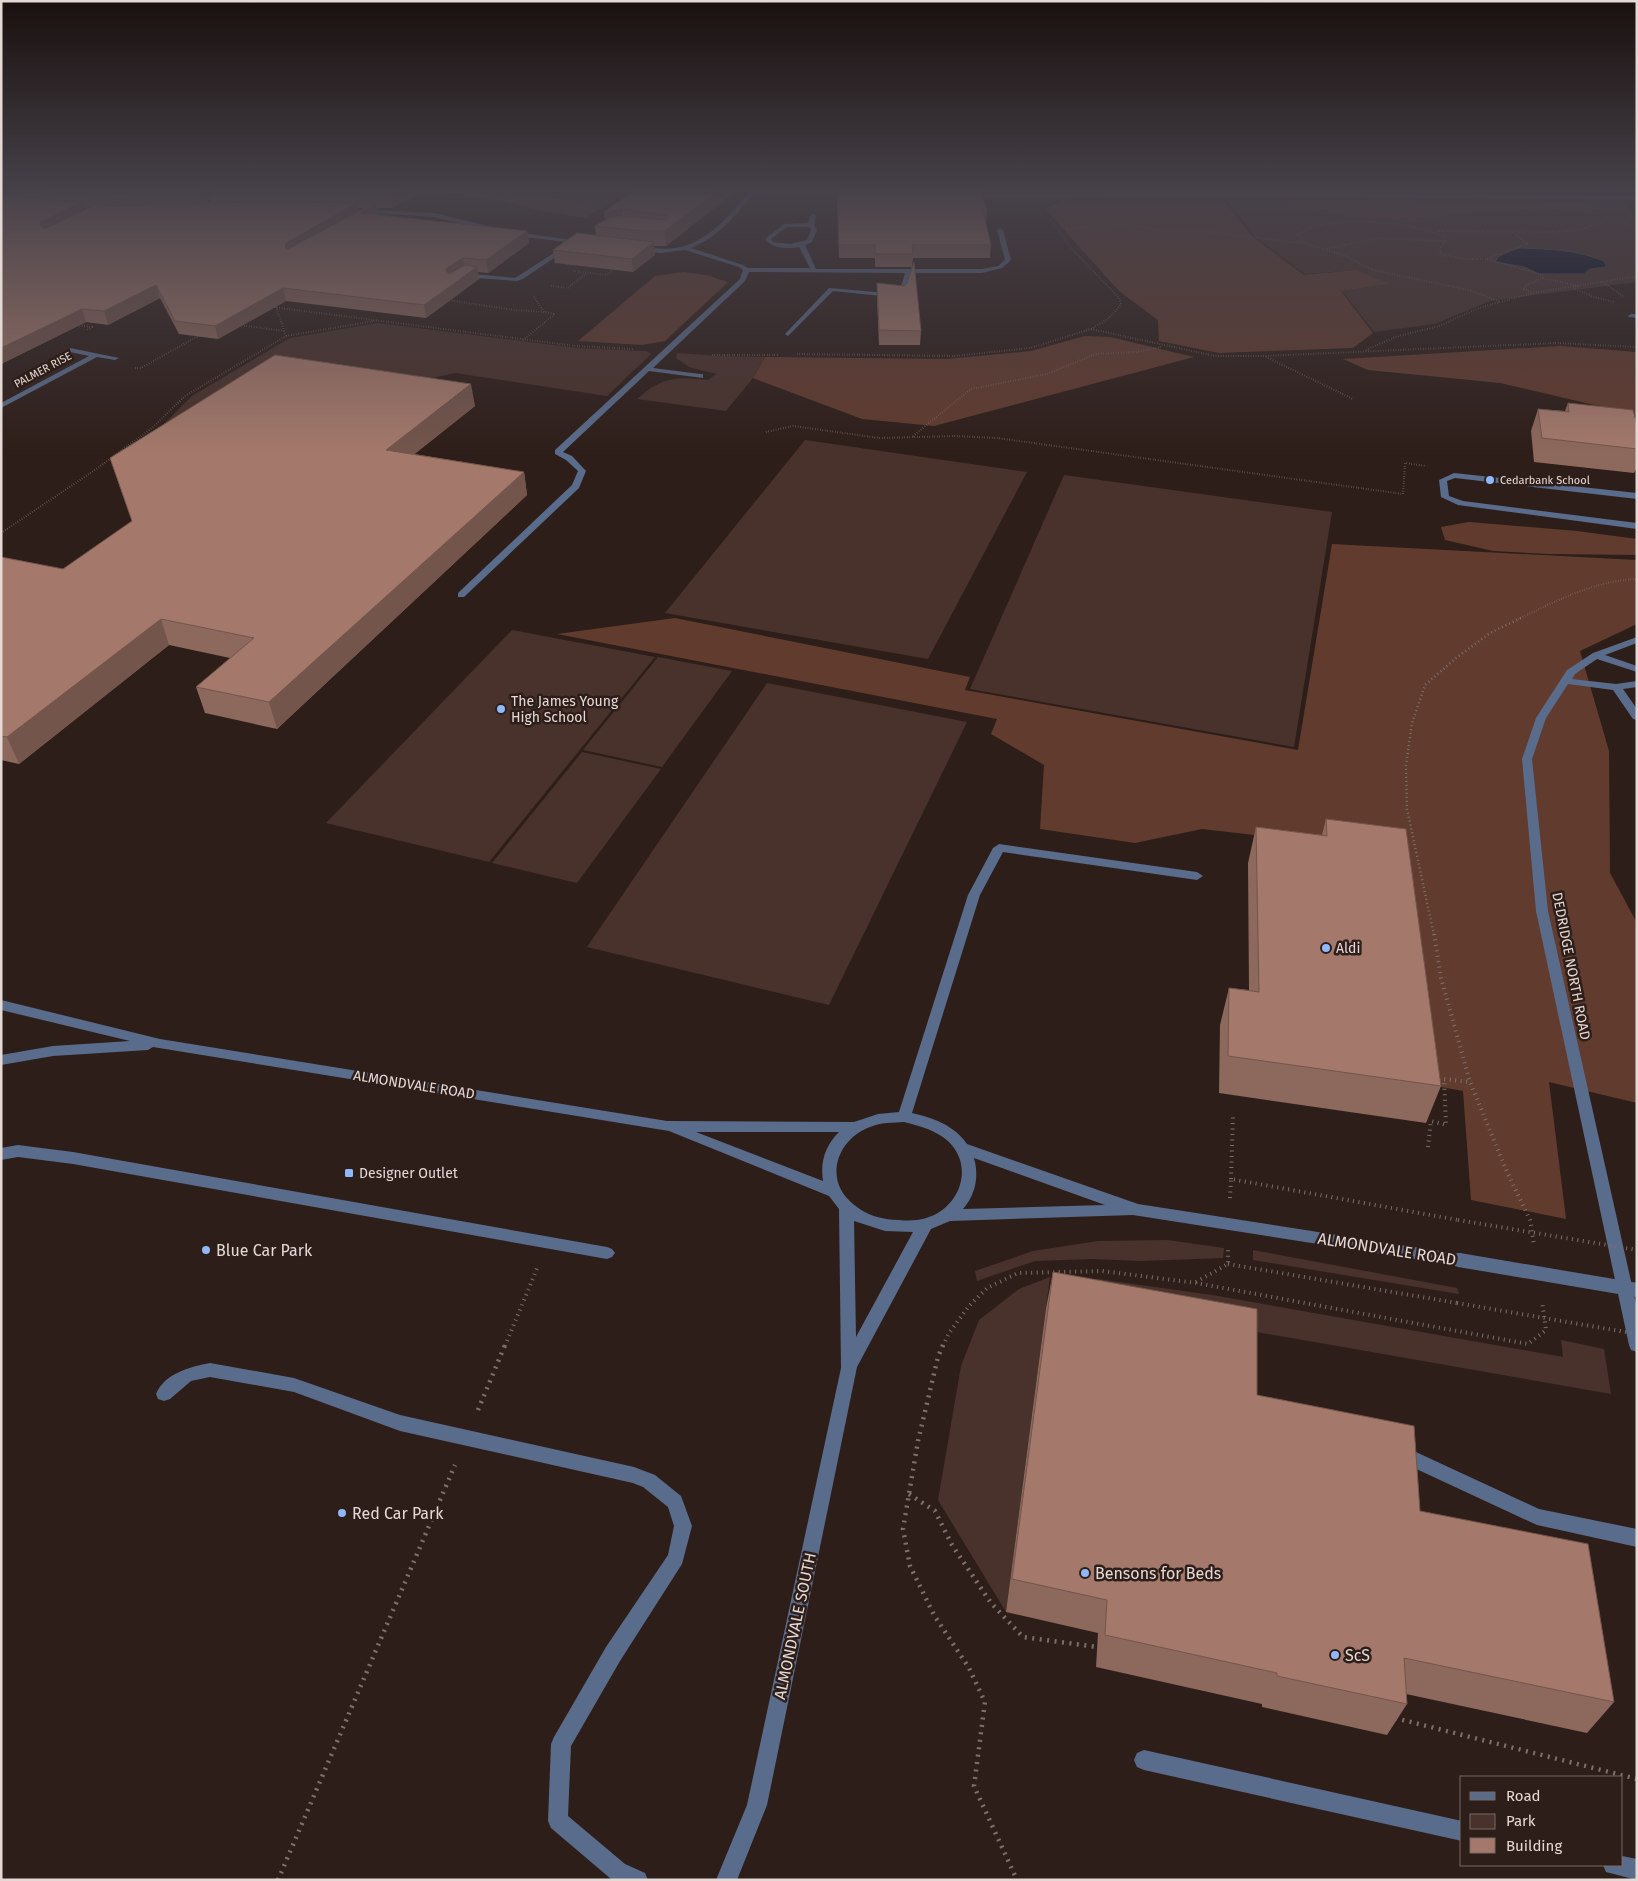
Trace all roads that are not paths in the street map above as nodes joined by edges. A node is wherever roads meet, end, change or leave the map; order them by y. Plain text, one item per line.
1 (496, 278) edge
2 (521, 278) edge
3 (744, 278) edge
4 (907, 278) edge
5 (838, 280) dead end
6 (831, 289) junction
7 (788, 334) dead end
8 (73, 350) dead end
9 (96, 355) junction
10 (115, 358) dead end
11 (648, 369) junction
12 (700, 376) dead end
13 (1, 406) edge
14 (1637, 496) edge
15 (1637, 526) edge
16 (461, 595) dead end
17 (1637, 640) edge
18 (1596, 655) junction
19 (1637, 669) edge
20 (1565, 681) junction
21 (1637, 684) edge
22 (1616, 687) junction
23 (1637, 717) edge
24 (1198, 876) dead end
25 (1, 1005) edge
26 (160, 1044) junction
27 (1, 1060) edge
28 (904, 1117) junction
29 (667, 1126) junction
30 (855, 1127) junction
31 (962, 1148) junction
32 (1, 1154) edge
33 (834, 1190) junction
34 (846, 1208) junction
35 (1137, 1210) junction
36 (946, 1216) junction
37 (925, 1225) junction
38 (607, 1253) dead end
39 (1637, 1290) edge
40 (1637, 1345) edge
41 (849, 1368) junction
42 (164, 1394) dead end
43 (1389, 1448) edge
44 (1637, 1538) edge
45 (1144, 1760) dead end
46 (1460, 1831) edge
47 (1618, 1866) edge
48 (1637, 1870) edge
49 (638, 1880) edge
50 (726, 1880) edge

1 - 2 street
3 - 11 street
4 - 6 street
5 - 6 street
6 - 7 street
8 - 9 street, PALMER RISE
9 - 10 street, PALMER RISE
9 - 13 street, PALMER RISE
11 - 12 street
11 - 16 street
14 - 15 street
17 - 18 street, DEDRIDGE NORTH ROAD
18 - 19 street
18 - 20 street, DEDRIDGE NORTH ROAD
20 - 22 street
20 - 40 street, DEDRIDGE NORTH ROAD
21 - 22 street
22 - 23 street
24 - 28 street
25 - 26 street, ALMONDVALE ROAD
26 - 27 street, ALMONDVALE ROAD
26 - 29 street, ALMONDVALE ROAD
28 - 30 street
28 - 31 street
29 - 30 street, ALMONDVALE ROAD
29 - 33 street, ALMONDVALE ROAD
30 - 33 street
31 - 35 street, ALMONDVALE ROAD
31 - 36 street
32 - 38 street
33 - 34 street
34 - 37 street
34 - 41 street, ALMONDVALE SOUTH
35 - 36 street, ALMONDVALE ROAD
35 - 39 street, ALMONDVALE ROAD, bridge
36 - 37 street
37 - 41 street, ALMONDVALE SOUTH
41 - 50 street, ALMONDVALE SOUTH
42 - 49 street
43 - 44 street
45 - 46 street
47 - 48 street

